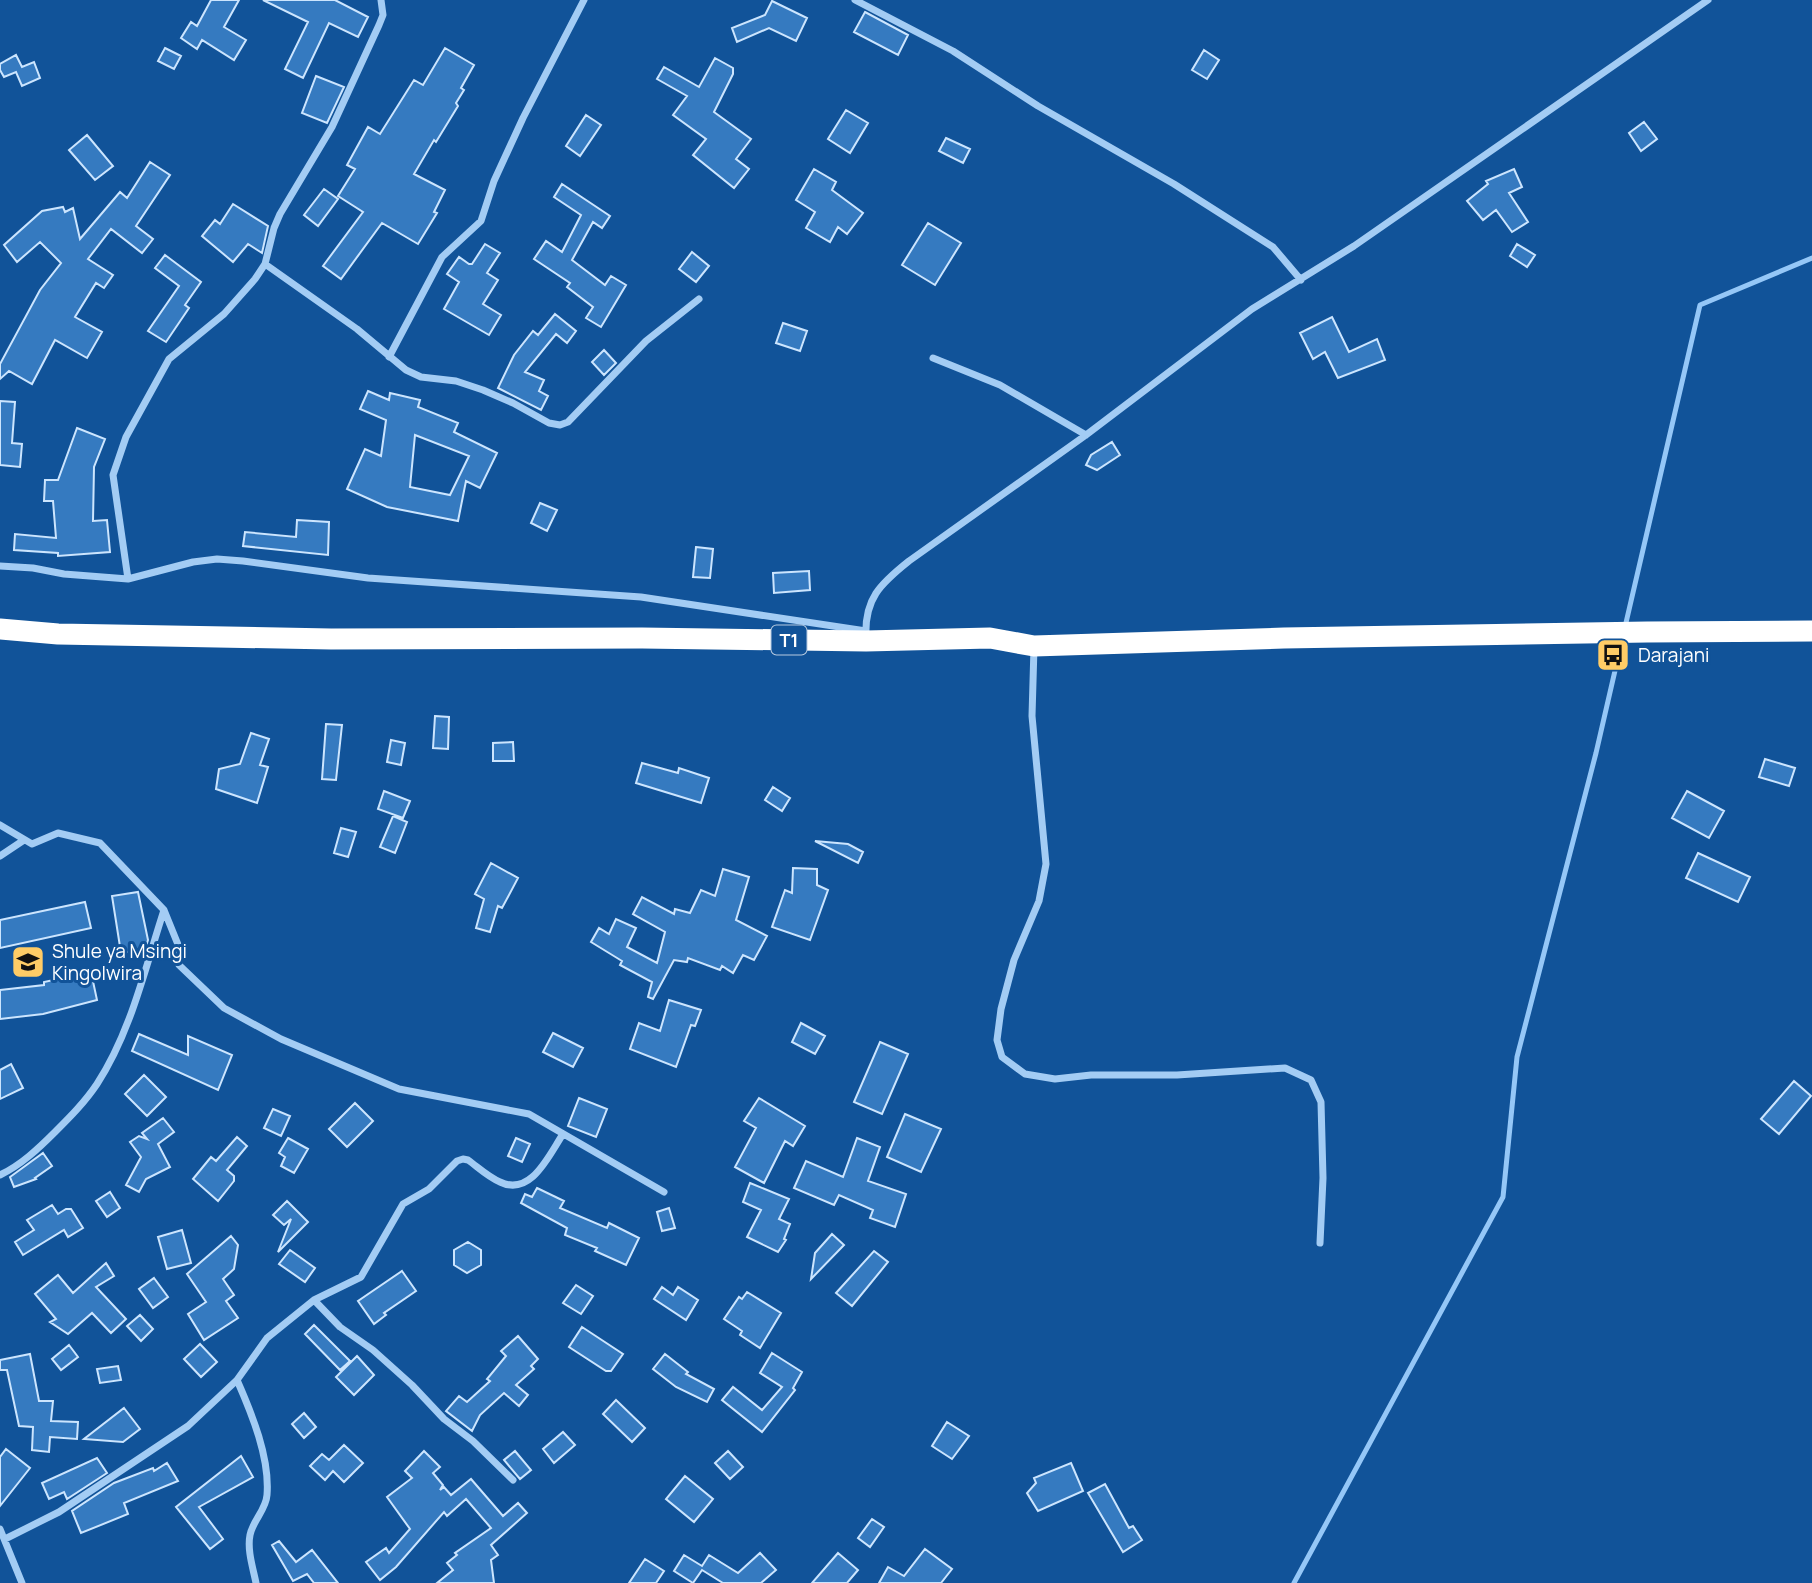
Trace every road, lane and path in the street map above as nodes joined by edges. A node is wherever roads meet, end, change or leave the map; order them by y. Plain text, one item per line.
1 (381, 0) edge
2 (584, 0) edge
3 (855, 0) edge
4 (1708, 0) edge
5 (265, 264) junction
6 (1301, 280) junction
7 (699, 299) dead end
8 (389, 357) junction
9 (933, 358) dead end
10 (1086, 436) junction
11 (0, 566) edge
12 (128, 579) junction
13 (0, 629) edge
14 (1812, 631) edge
15 (866, 636) junction
16 (1034, 646) junction
17 (0, 825) edge
18 (24, 840) junction
19 (0, 856) edge
20 (164, 910) junction
21 (563, 1134) junction
22 (0, 1175) edge
23 (664, 1192) dead end
24 (1320, 1243) dead end
25 (314, 1300) junction
26 (237, 1380) junction
27 (513, 1479) dead end
28 (0, 1529) edge
29 (5, 1539) junction
30 (22, 1583) edge
31 (256, 1583) edge

1 - 5 street
2 - 8 street
3 - 6 street
4 - 6 street
5 - 8 street
5 - 12 street
6 - 10 street
7 - 8 street
9 - 10 street
10 - 15 street
11 - 12 street
12 - 15 street
13 - 15 highway, T1
14 - 16 highway, T1
15 - 16 highway, T1
16 - 24 street
17 - 18 street
18 - 19 street
18 - 20 street
20 - 21 street
20 - 22 street
21 - 23 street
21 - 25 street
25 - 26 street
25 - 27 street
26 - 29 street
26 - 31 street
28 - 29 street
29 - 30 street

